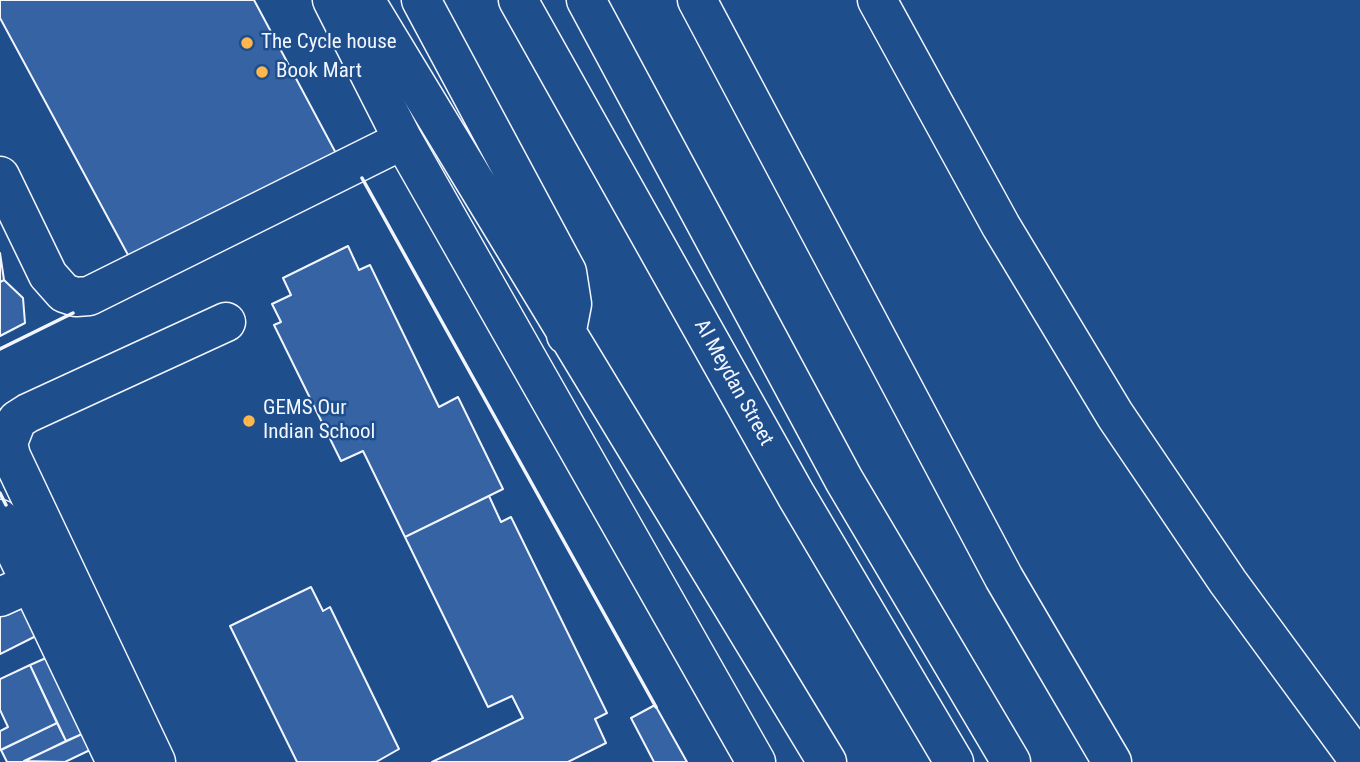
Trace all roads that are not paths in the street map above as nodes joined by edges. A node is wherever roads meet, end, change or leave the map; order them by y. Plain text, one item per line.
1 (332, 0) edge
2 (365, 0) edge
3 (421, 0) edge
4 (448, 0) edge
5 (518, 0) edge
6 (586, 0) edge
7 (697, 0) edge
8 (877, 0) edge
9 (442, 38) junction
10 (403, 140) junction
11 (0, 176) edge
12 (226, 322) dead end
13 (566, 335) junction
14 (0, 519) edge
15 (15, 590) edge
16 (748, 755) edge
17 (116, 762) edge
18 (156, 762) edge
19 (827, 762) edge
20 (954, 762) edge
21 (1011, 762) edge
22 (1112, 762) edge
23 (1360, 762) edge

1 - 10 main road
2 - 13 main road
3 - 9 main road
4 - 9 main road
5 - 20 main road, Al Meydan Street
6 - 21 main road
7 - 22 main road
8 - 23 main road
9 - 13 main road
10 - 11 main road
10 - 16 main road
12 - 18 main road
13 - 19 main road
14 - 15 main road
15 - 17 main road

